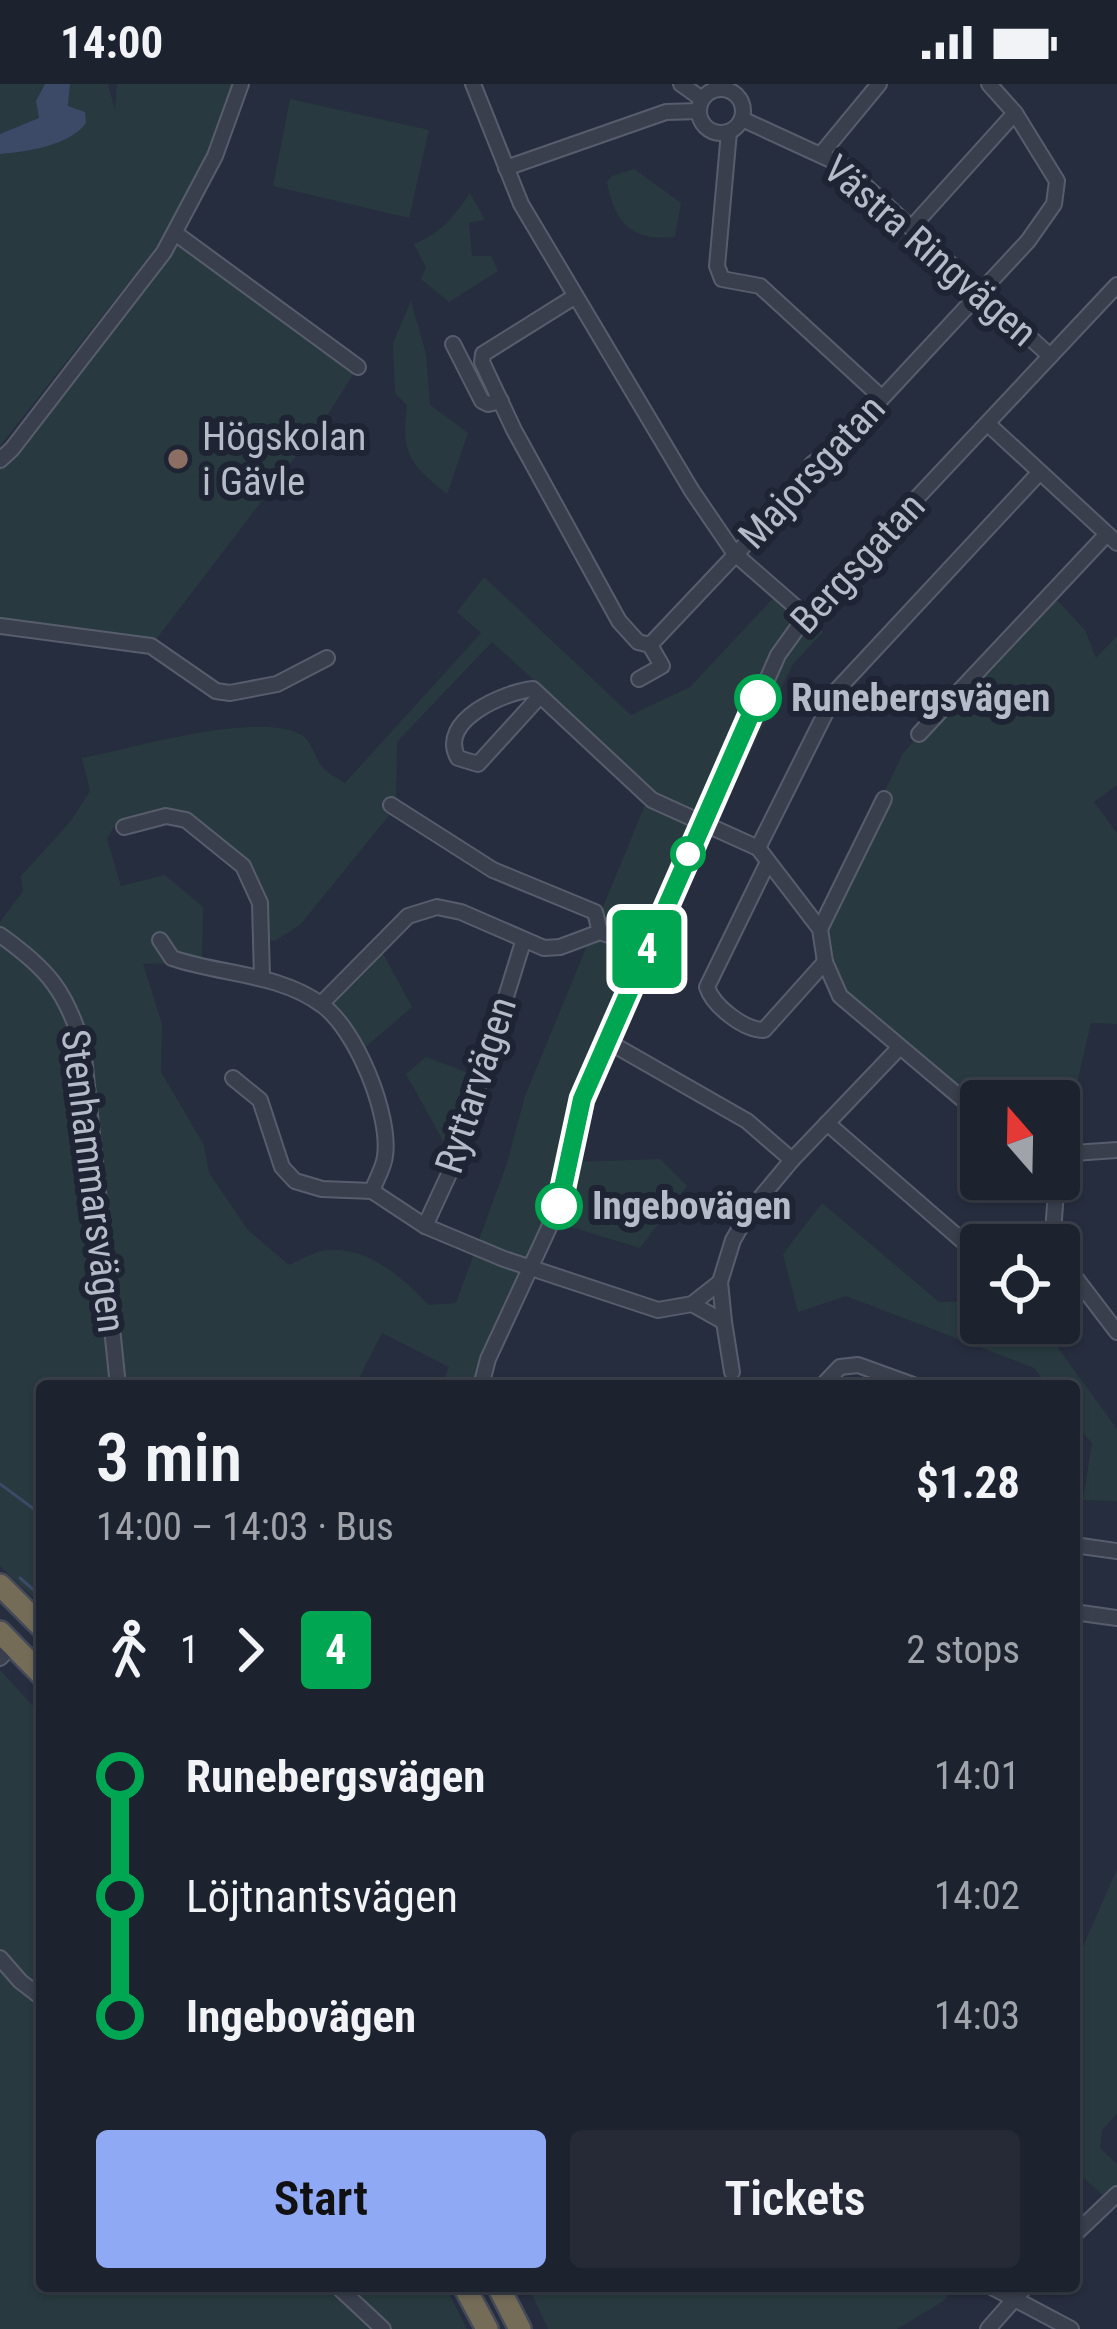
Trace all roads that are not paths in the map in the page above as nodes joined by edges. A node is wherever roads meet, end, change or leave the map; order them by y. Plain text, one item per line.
1 (242, 84) edge
2 (681, 84) edge
3 (880, 84) edge
4 (989, 84) edge
5 (469, 86) edge
6 (735, 88) edge
7 (701, 105) junction
8 (1015, 112) junction
9 (742, 119) junction
10 (729, 132) junction
11 (822, 153) junction
12 (506, 168) junction
13 (912, 226) junction
14 (175, 233) junction
15 (1117, 284) edge
16 (982, 291) junction
17 (574, 297) junction
18 (453, 344) dead end
19 (1050, 356) junction
20 (358, 368) dead end
21 (881, 398) junction
22 (501, 401) junction
23 (988, 424) junction
24 (0, 460) edge
25 (1040, 472) junction
26 (1112, 538) edge
27 (735, 554) junction
28 (806, 616) junction
29 (0, 626) edge
30 (644, 644) junction
31 (327, 658) dead end
32 (639, 679) dead end
33 (540, 695) junction
34 (920, 734) dead end
35 (884, 799) dead end
36 (391, 805) dead end
37 (701, 824) junction
38 (124, 827) dead end
39 (758, 848) junction
40 (767, 864) junction
41 (820, 929) junction
42 (600, 932) junction
43 (0, 935) edge
44 (160, 940) dead end
45 (523, 942) junction
46 (647, 948) junction
47 (825, 962) junction
48 (262, 978) junction
49 (322, 1004) junction
50 (607, 1041) junction
51 (899, 1048) junction
52 (233, 1078) dead end
53 (960, 1098) edge
54 (827, 1123) junction
55 (1117, 1150) edge
56 (1080, 1153) edge
57 (792, 1160) junction
58 (372, 1191) junction
59 (425, 1226) junction
60 (960, 1239) edge
61 (532, 1268) junction
62 (720, 1282) junction
63 (1080, 1284) edge
64 (692, 1304) junction
65 (724, 1322) junction
66 (1117, 1332) edge
67 (733, 1372) dead end
68 (117, 1380) edge
69 (483, 1380) edge
70 (828, 1380) edge
71 (899, 1380) edge
72 (1080, 1546) edge
73 (1117, 1551) edge
74 (0, 1585) edge
75 (1080, 1613) edge
76 (1117, 1618) edge
77 (36, 1622) edge
78 (0, 1632) edge
79 (36, 1669) edge
80 (0, 1958) edge
81 (36, 1992) edge
82 (1117, 2194) edge
83 (1080, 2229) edge
84 (343, 2292) edge
85 (467, 2292) edge
86 (501, 2292) edge
87 (1001, 2292) edge
88 (1020, 2292) edge
89 (1014, 2299) junction
90 (382, 2329) edge
91 (487, 2329) edge
92 (520, 2329) edge
93 (988, 2329) edge
94 (1071, 2329) edge

1 - 14 street
2 - 7 street
3 - 11 street
4 - 8 street
5 - 12 street
6 - 7 street
6 - 9 street
7 - 10 street
7 - 12 street
8 - 13 street
8 - 16 street, Majorsgatan
9 - 10 street
9 - 11 street, Västra Ringvägen
10 - 21 street
11 - 13 street, Västra Ringvägen
12 - 17 street
13 - 16 street, Västra Ringvägen
14 - 20 street
14 - 24 street
15 - 19 street, Bergsgatan
16 - 19 street, Västra Ringvägen
16 - 21 street, Majorsgatan
17 - 22 street
17 - 27 street
18 - 22 street
19 - 23 street, Bergsgatan
21 - 27 street, Majorsgatan
22 - 30 street
23 - 25 street
23 - 28 street, Bergsgatan
25 - 26 street
25 - 39 street
26 - 34 street
27 - 28 street
27 - 30 street, Majorsgatan
28 - 37 street, Bergsgatan
29 - 31 street
30 - 32 street
33 - 33 street
33 - 37 street
35 - 41 street
36 - 42 street
37 - 39 street
37 - 46 street, Bergsgatan
38 - 48 street
39 - 40 street
40 - 41 street
40 - 47 street
41 - 47 street
42 - 45 street
42 - 46 street
43 - 68 street, Stenhammarsvägen
44 - 48 street
45 - 49 street
45 - 59 street, Ryttarvägen
46 - 50 street, Bergsgatan
47 - 51 street
48 - 49 street
49 - 58 street
50 - 57 street
50 - 61 street, Bergsgatan
51 - 53 street
51 - 54 street
52 - 58 street
54 - 57 street
54 - 60 street
55 - 56 street
57 - 62 street
58 - 59 street
59 - 61 street
61 - 64 street
61 - 69 street, Bergsgatan
62 - 64 street
62 - 65 street
63 - 66 street
64 - 65 street
65 - 67 street
70 - 71 street
72 - 73 street
74 - 77 highway
75 - 76 street
78 - 79 highway
80 - 81 street
82 - 83 street
84 - 90 street
85 - 91 highway
86 - 92 highway
87 - 89 street
88 - 89 street
89 - 93 street
89 - 94 street

